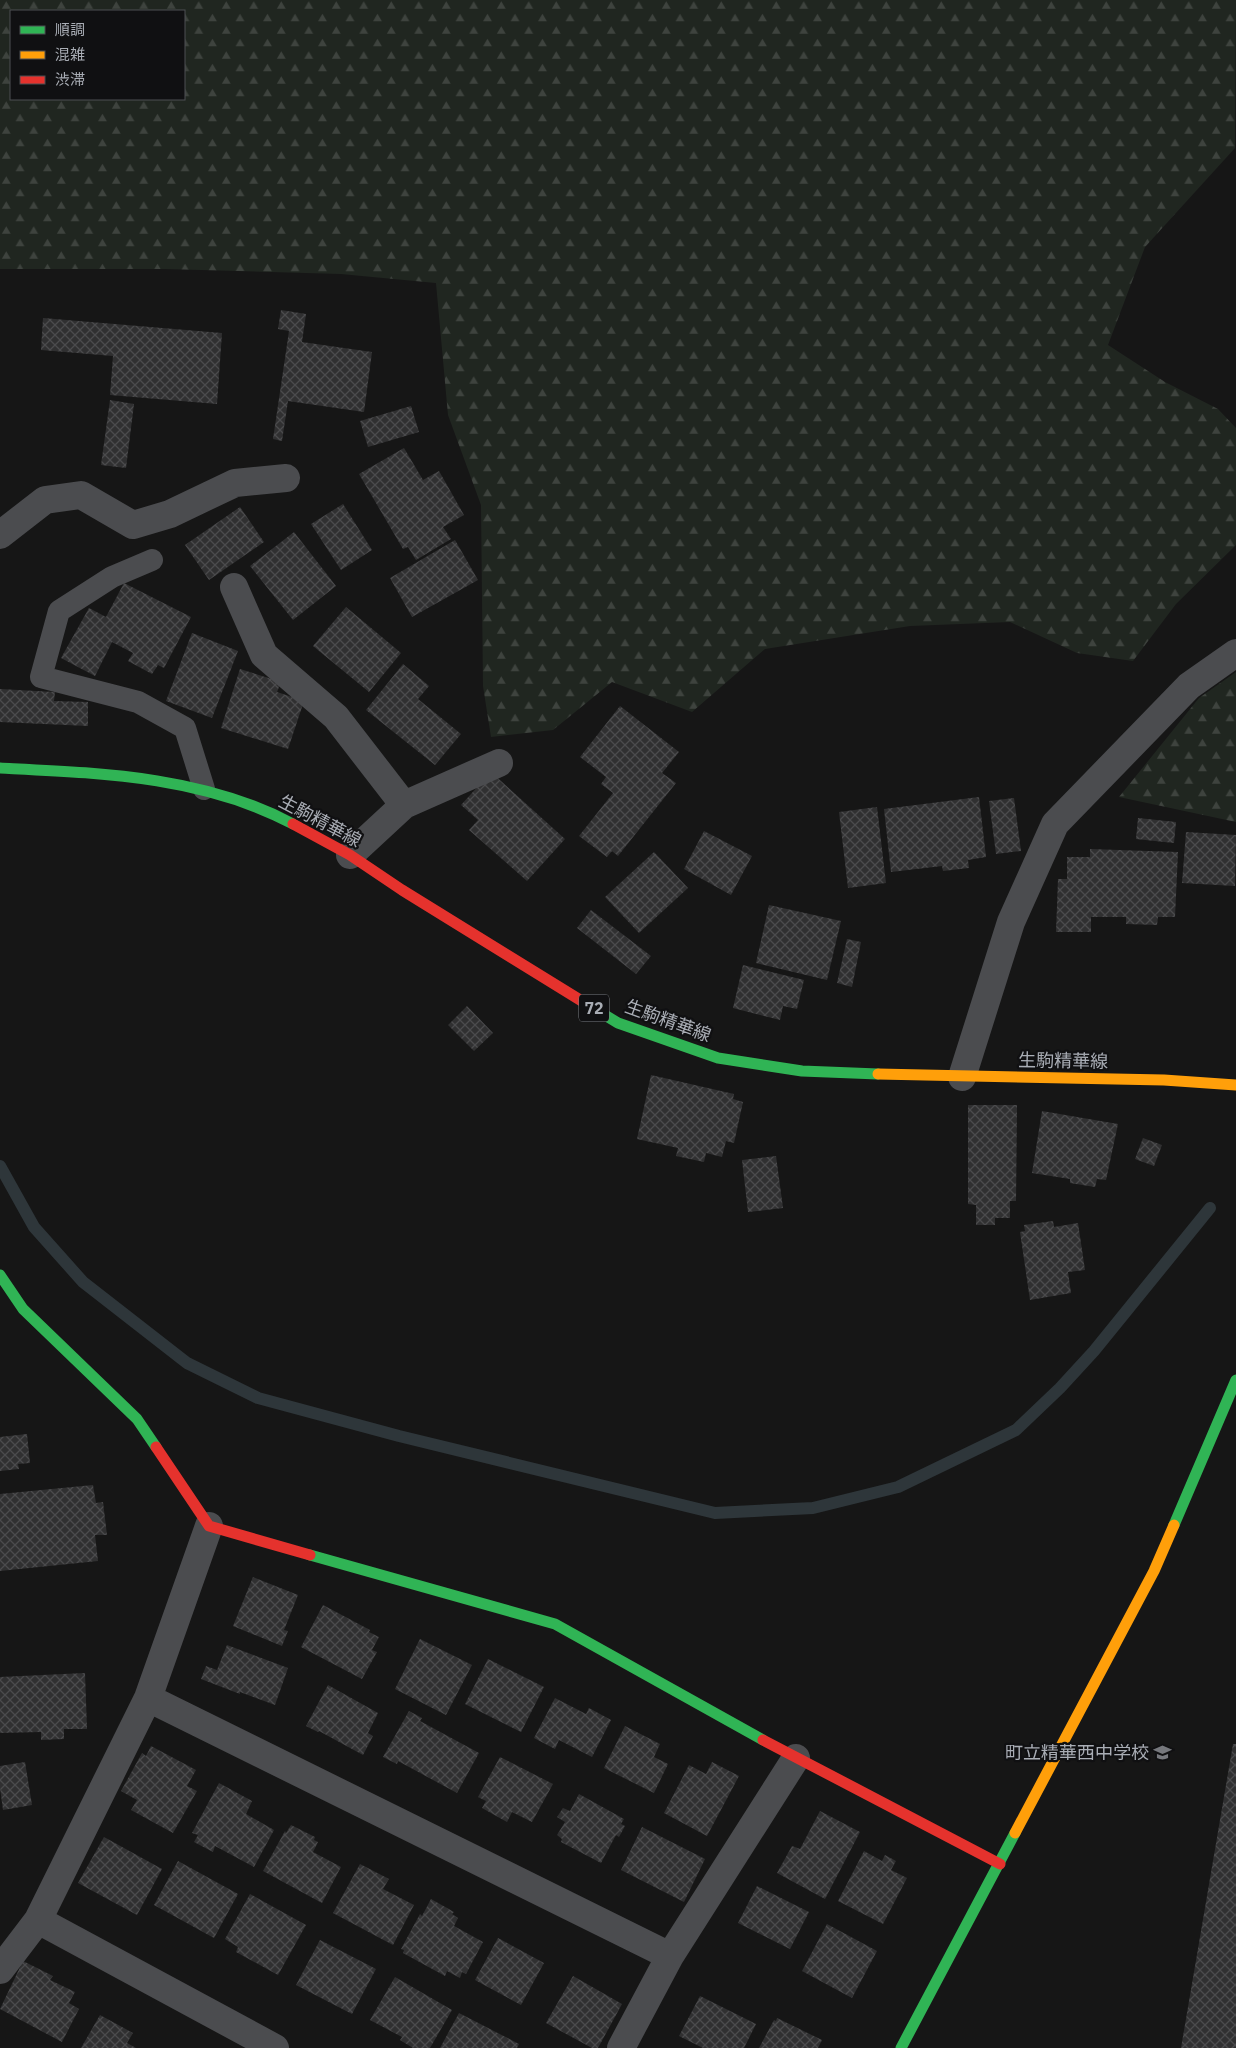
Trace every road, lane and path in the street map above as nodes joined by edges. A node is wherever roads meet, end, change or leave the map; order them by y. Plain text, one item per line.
1 (286, 478) dead end
2 (0, 535) edge
3 (152, 560) dead end
4 (234, 587) dead end
5 (1236, 653) edge
6 (499, 763) dead end
7 (0, 768) edge
8 (204, 789) junction
9 (404, 805) junction
10 (350, 855) junction
11 (962, 1077) junction
12 (1236, 1085) edge
13 (0, 1275) edge
14 (1236, 1380) edge
15 (209, 1526) junction
16 (148, 1698) junction
17 (796, 1758) junction
18 (1000, 1864) junction
19 (38, 1920) junction
20 (670, 1956) junction
21 (0, 1970) edge
22 (275, 2048) edge
23 (620, 2048) edge
24 (901, 2048) edge

1 - 2 street
3 - 8 lane
4 - 9 street
5 - 11 street
6 - 9 street
7 - 8 street, 生駒精華線 / 72
8 - 10 street, 生駒精華線 / 72
9 - 10 street
10 - 11 street, 生駒精華線 / 72
11 - 12 street, 生駒精華線 / 72
13 - 15 street
14 - 18 street
15 - 16 street
15 - 17 street
16 - 19 street
16 - 20 street
17 - 18 street
17 - 20 street
18 - 24 street
19 - 21 street
19 - 22 street
20 - 23 street

